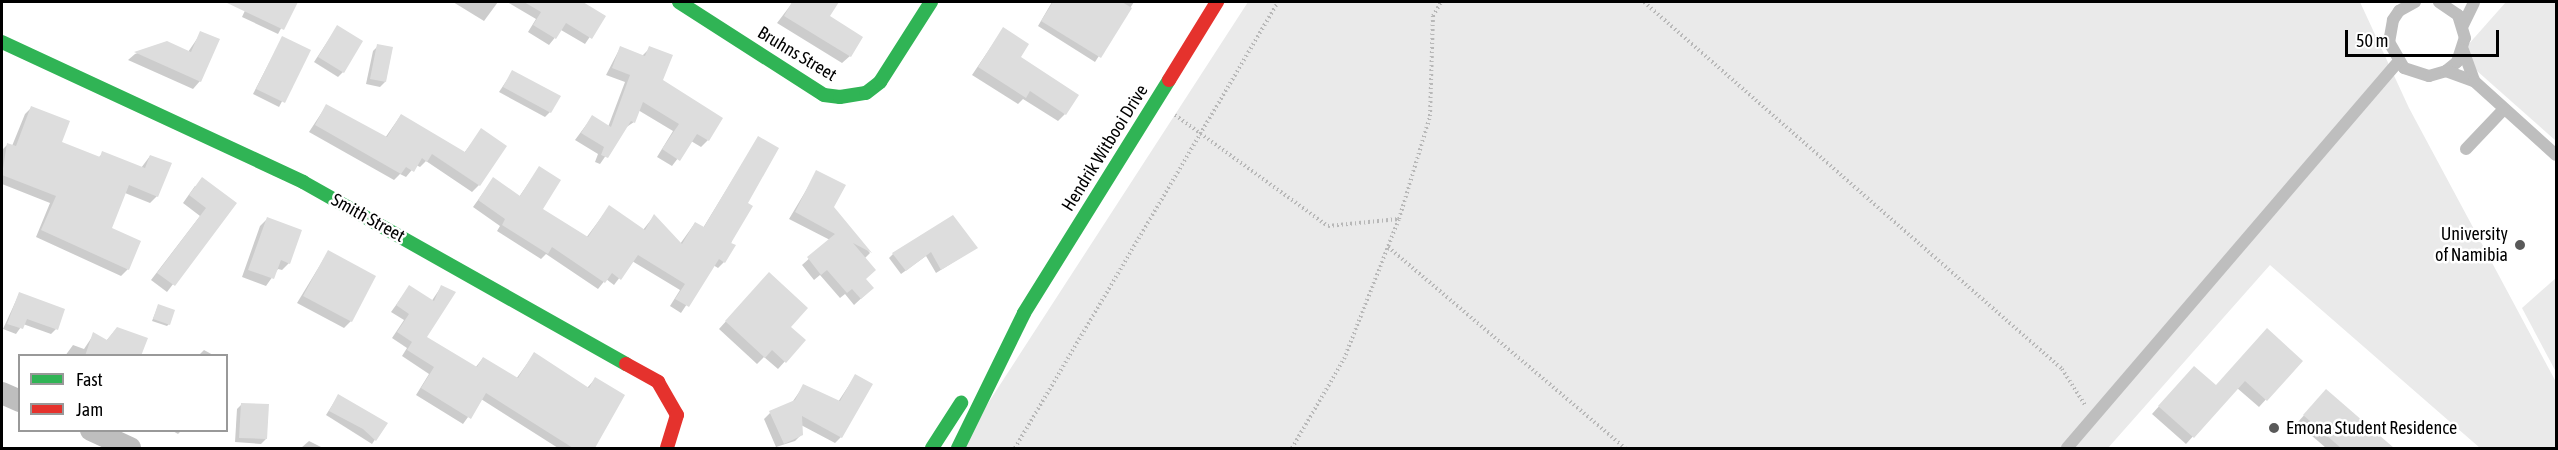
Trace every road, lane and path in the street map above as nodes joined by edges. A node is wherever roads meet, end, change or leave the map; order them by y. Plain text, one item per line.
1 (680, 2) edge
2 (931, 2) edge
3 (1217, 2) edge
4 (1278, 2) edge
5 (1441, 2) edge
6 (1644, 2) edge
7 (2415, 2) edge
8 (2441, 2) edge
9 (2474, 2) edge
10 (2463, 25) junction
11 (2, 42) edge
12 (2463, 50) junction
13 (2398, 62) junction
14 (2446, 71) junction
15 (2474, 81) junction
16 (1156, 100) junction
17 (2504, 109) junction
18 (1198, 133) junction
19 (2466, 149) dead end
20 (2556, 155) edge
21 (1399, 219) junction
22 (1388, 247) junction
23 (1024, 314) junction
24 (2, 393) edge
25 (18, 400) edge
26 (2093, 418) junction
27 (94, 432) edge
28 (130, 448) edge
29 (667, 448) edge
30 (932, 448) edge
31 (959, 448) edge
32 (1015, 448) edge
33 (1293, 448) edge
34 (1625, 448) edge
35 (2067, 448) edge

1 - 2 street, Bruhns Street
3 - 16 street, Hendrik Witbooi Drive
4 - 18 path
5 - 21 path
6 - 26 path
7 - 13 lane
8 - 10 lane
9 - 10 lane
10 - 12 lane
11 - 29 street, Smith Street
12 - 14 lane
12 - 15 lane
13 - 14 lane
13 - 26 lane
14 - 15 lane
15 - 17 lane
16 - 18 path
16 - 23 street, Hendrik Witbooi Drive
17 - 19 lane
17 - 20 lane
18 - 21 path
18 - 32 path
21 - 22 path
22 - 33 path
22 - 34 path
23 - 30 street, Hendrik Witbooi Drive
23 - 31 street, Hendrik Witbooi Drive
24 - 25 street
26 - 35 lane
27 - 28 street

